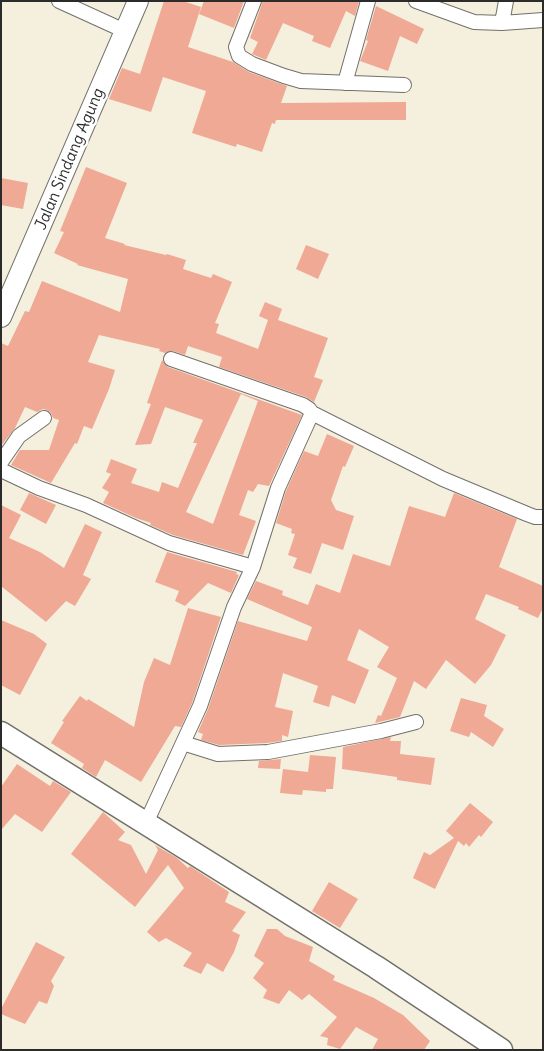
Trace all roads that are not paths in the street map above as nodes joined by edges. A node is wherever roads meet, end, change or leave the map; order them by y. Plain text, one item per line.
1 (59, 1) edge
2 (138, 1) edge
3 (254, 1) edge
4 (368, 1) edge
5 (416, 1) edge
6 (506, 1) edge
7 (543, 20) edge
8 (502, 24) junction
9 (125, 31) junction
10 (345, 82) junction
11 (404, 84) dead end
12 (1, 317) edge
13 (171, 359) dead end
14 (312, 413) junction
15 (44, 418) dead end
16 (1, 462) edge
17 (1, 470) edge
18 (543, 517) edge
19 (253, 567) junction
20 (416, 722) dead end
21 (1, 733) edge
22 (183, 743) junction
23 (146, 823) junction
24 (501, 1050) edge

1 - 9 street
2 - 9 main road, Jalan Sindang Agung
3 - 10 street
4 - 10 street
5 - 8 street
6 - 8 street
7 - 8 street
9 - 12 main road, Jalan Sindang Agung
10 - 11 street
13 - 14 street
14 - 18 street
14 - 19 street
15 - 16 street
17 - 19 street
19 - 22 street
20 - 22 street
21 - 23 main road
22 - 23 street
23 - 24 main road

